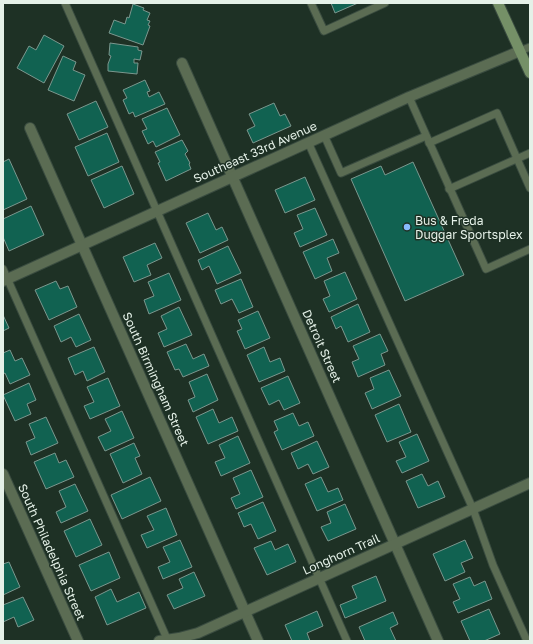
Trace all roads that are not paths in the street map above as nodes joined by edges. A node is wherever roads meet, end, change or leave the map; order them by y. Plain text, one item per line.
1 (65, 3) edge
2 (311, 3) edge
3 (386, 3) edge
4 (498, 3) edge
5 (530, 47) edge
6 (520, 51) junction
7 (182, 62) dead end
8 (530, 73) edge
9 (409, 97) junction
10 (30, 128) dead end
11 (324, 135) junction
12 (428, 140) junction
13 (308, 142) junction
14 (530, 153) edge
15 (517, 159) junction
16 (233, 176) junction
17 (449, 188) junction
18 (530, 188) edge
19 (156, 211) junction
20 (82, 245) junction
21 (530, 249) edge
22 (3, 269) edge
23 (5, 280) edge
24 (3, 474) edge
25 (530, 483) edge
26 (472, 508) junction
27 (396, 543) junction
28 (320, 578) junction
29 (245, 612) junction
30 (78, 641) edge
31 (165, 641) edge
32 (258, 641) edge
33 (347, 641) edge
34 (438, 641) edge
35 (527, 641) edge

1 - 19 lane
2 - 3 lane
4 - 6 main road
5 - 6 lane
6 - 8 main road
6 - 9 street, Southeast 33rd Avenue
7 - 16 street, Detroit Street
9 - 11 street, Southeast 33rd Avenue
9 - 12 lane
10 - 20 street, South Birmingham Street
11 - 12 lane
11 - 13 street, Southeast 33rd Avenue
12 - 15 lane
12 - 17 lane
13 - 16 street, Southeast 33rd Avenue
13 - 26 lane
14 - 15 lane
15 - 17 lane
15 - 18 lane
16 - 19 street, Southeast 33rd Avenue
16 - 27 street, Detroit Street
17 - 21 lane
19 - 20 street, Southeast 33rd Avenue
19 - 28 lane
20 - 23 street, Southeast 33rd Avenue
20 - 29 street, South Birmingham Street
22 - 23 lane
23 - 31 lane
24 - 30 street, South Philadelphia Street
25 - 26 street, Longhorn Trail
26 - 27 street, Longhorn Trail
26 - 35 lane
27 - 28 street, Longhorn Trail
27 - 34 street, Detroit Street
28 - 29 street, Longhorn Trail
28 - 33 lane
29 - 31 street, Longhorn Trail
29 - 32 street, South Birmingham Street

